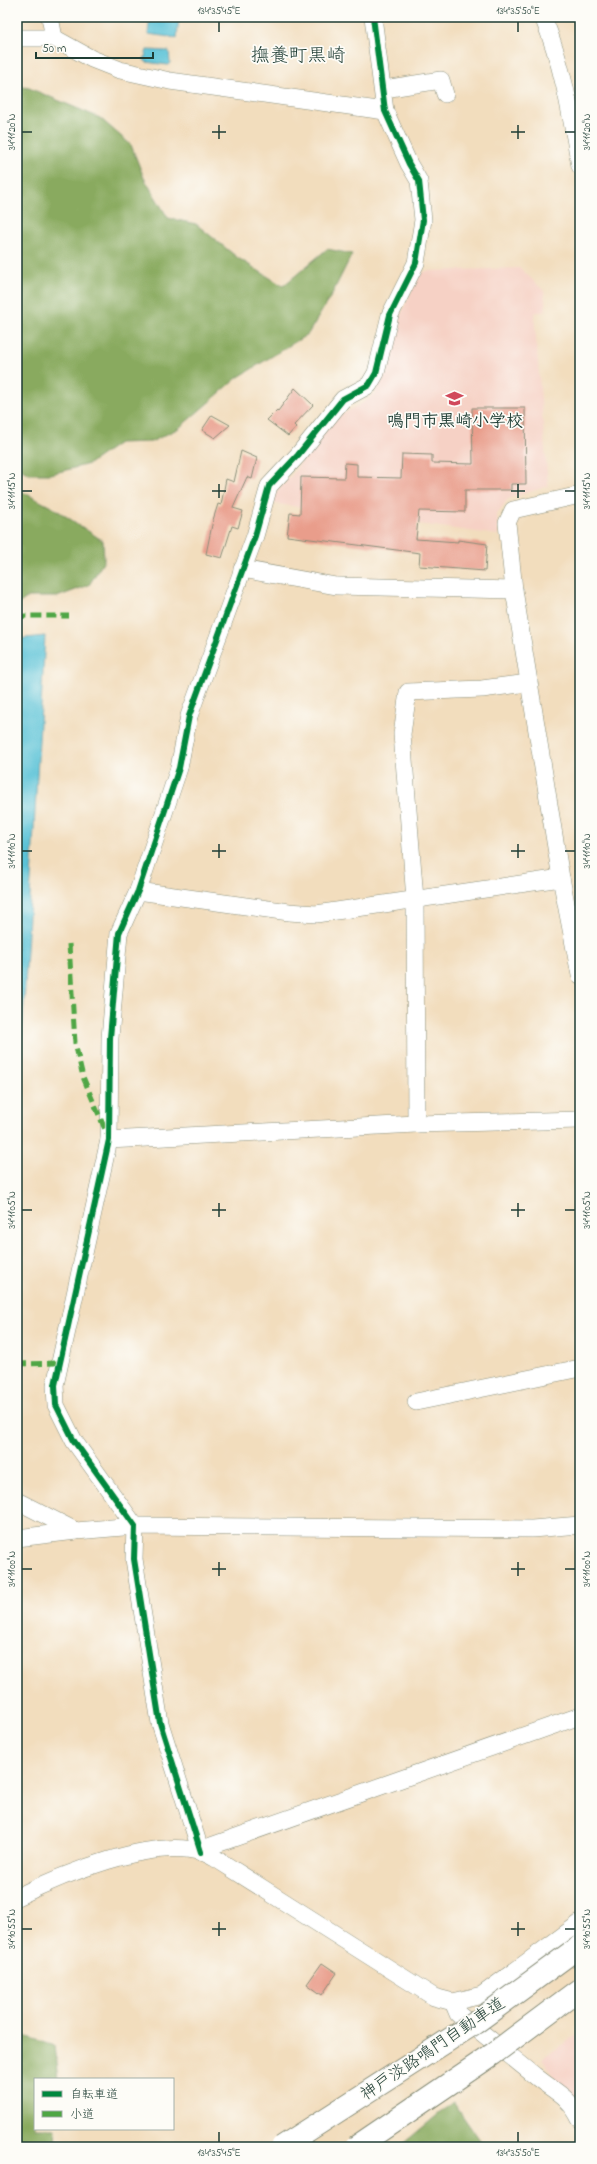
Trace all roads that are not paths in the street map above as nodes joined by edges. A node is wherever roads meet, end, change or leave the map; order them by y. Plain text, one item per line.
1 (50, 17) edge
2 (373, 17) edge
3 (543, 17) edge
4 (17, 38) edge
5 (54, 38) junction
6 (384, 89) junction
7 (445, 94) dead end
8 (386, 111) junction
9 (580, 166) edge
10 (580, 495) edge
11 (242, 569) junction
12 (514, 590) junction
13 (528, 683) junction
14 (561, 878) junction
15 (138, 891) junction
16 (415, 899) junction
17 (580, 975) edge
18 (580, 1120) edge
19 (416, 1124) junction
20 (109, 1140) junction
21 (580, 1368) edge
22 (416, 1402) dead end
23 (17, 1501) edge
24 (580, 1525) edge
25 (135, 1526) junction
26 (76, 1531) junction
27 (17, 1538) edge
28 (580, 1716) edge
29 (201, 1852) junction
30 (17, 1896) edge
31 (580, 1923) edge
32 (580, 1946) edge
33 (580, 1989) edge
34 (453, 2002) junction
35 (580, 2119) edge
36 (282, 2147) edge
37 (356, 2147) edge

1 - 5 street
2 - 6 street
3 - 9 street
4 - 5 street
5 - 8 street
6 - 7 street
6 - 8 street
8 - 11 street
10 - 12 street
11 - 12 street
11 - 15 street
12 - 13 street
13 - 14 street
13 - 16 street
14 - 16 street
14 - 17 street
15 - 16 street
15 - 20 street
16 - 19 street
18 - 19 street
19 - 20 street
20 - 25 street
21 - 22 street
23 - 26 street
24 - 25 street
25 - 26 street
25 - 29 street
26 - 27 street
28 - 29 street
29 - 30 street
29 - 34 street
31 - 34 street
32 - 36 highway, 神戸淡路鳴門自動車道, bridge
33 - 37 highway, bridge
34 - 35 street

